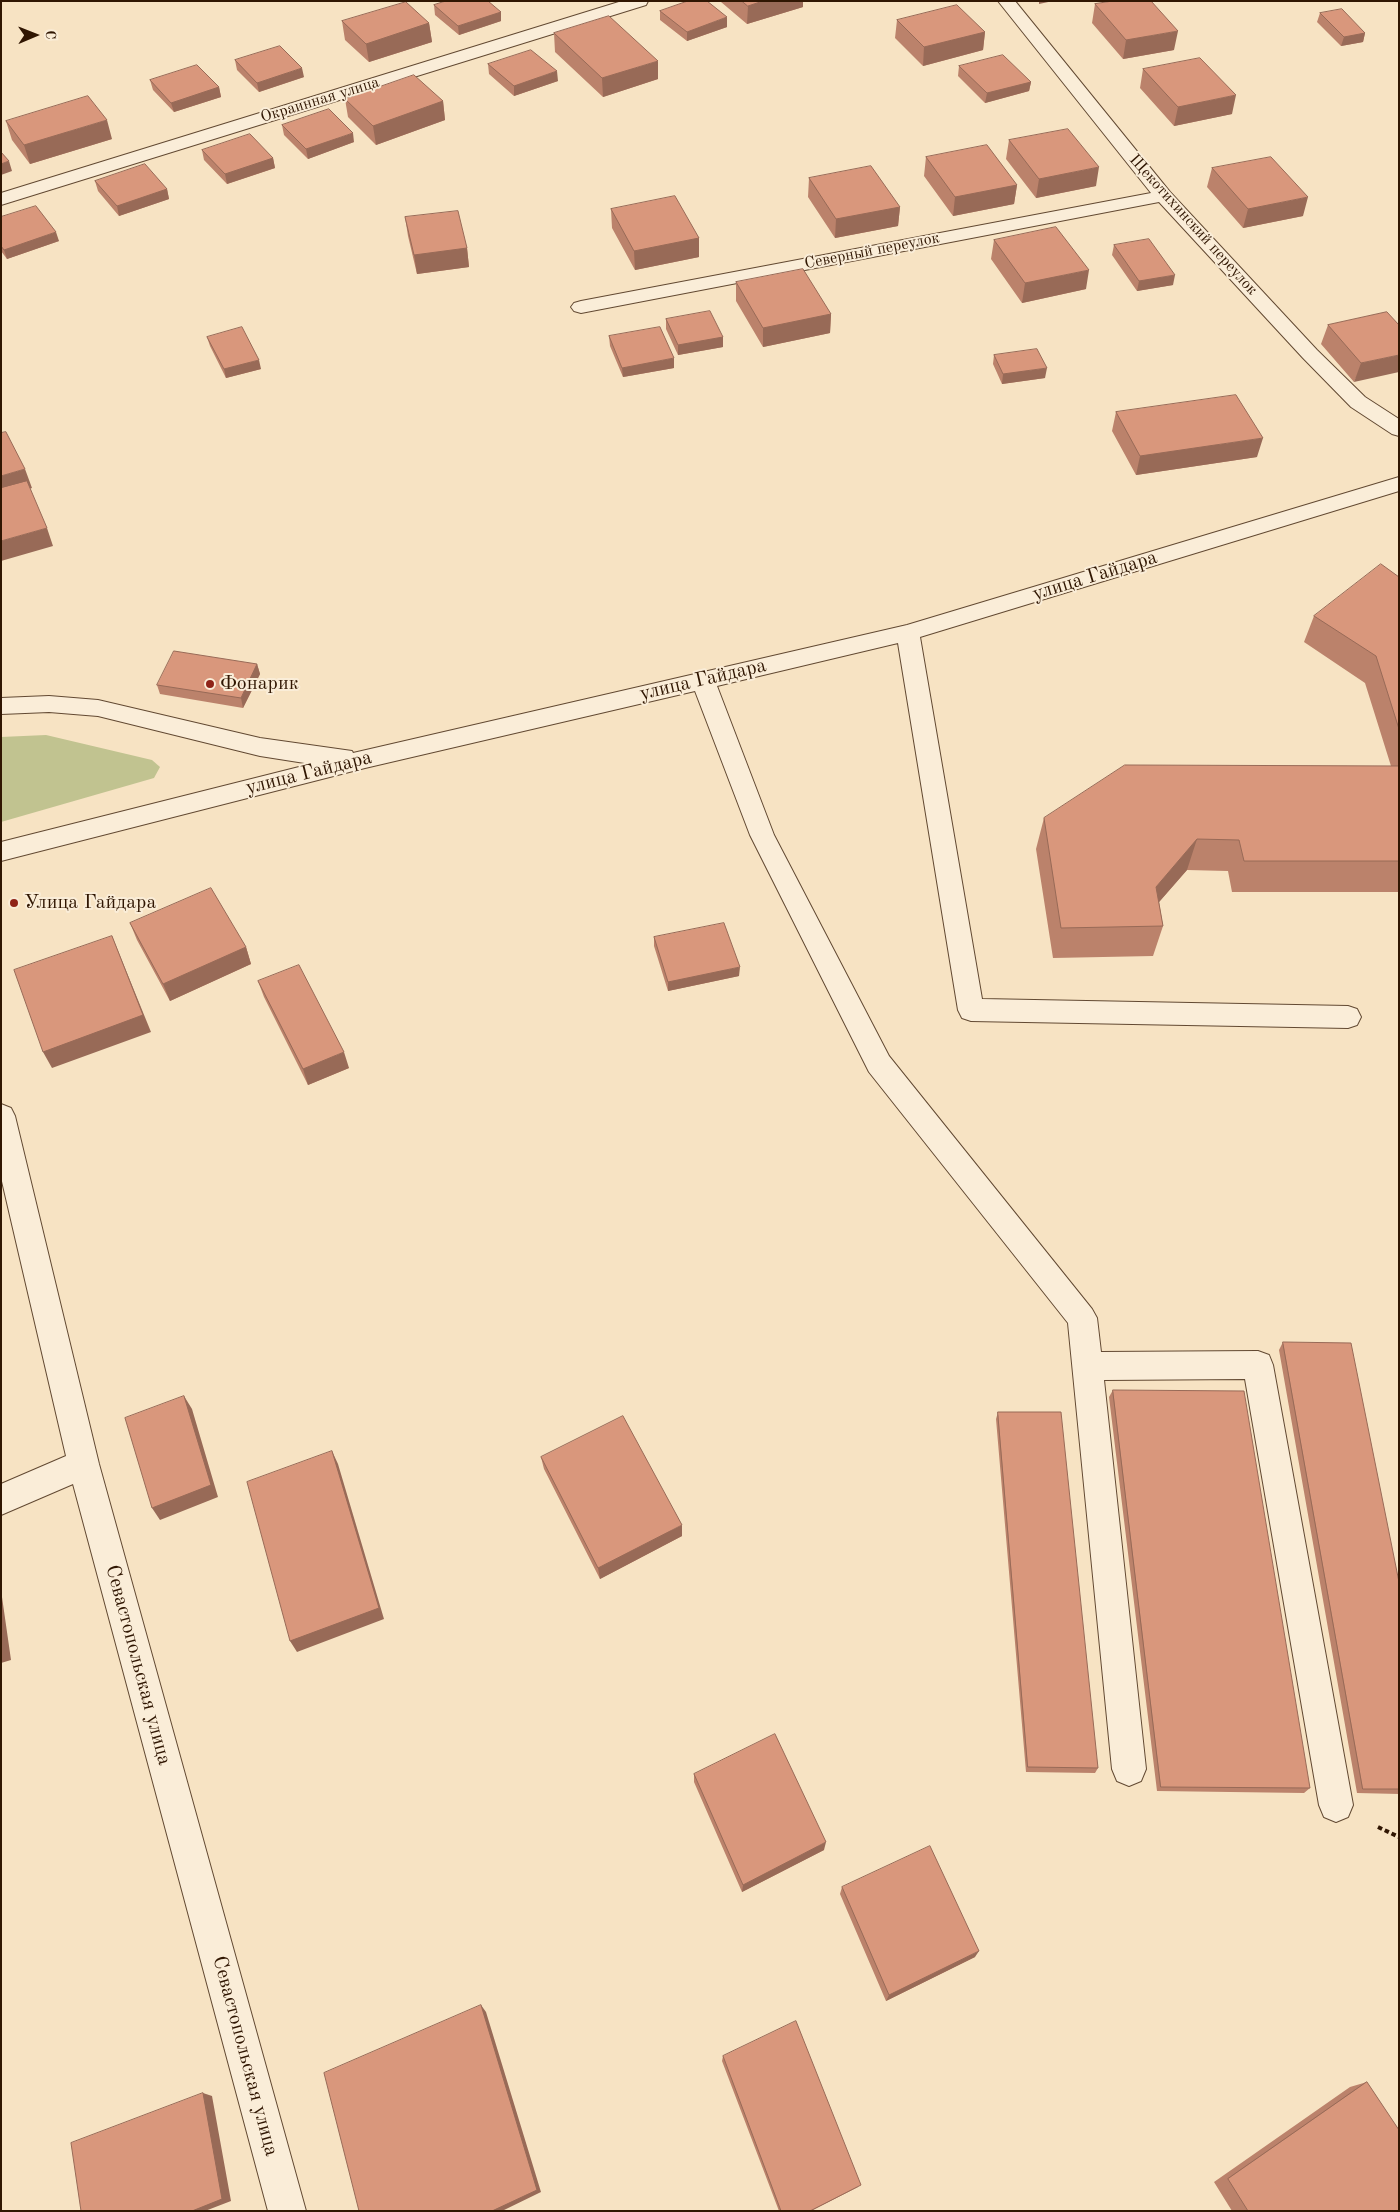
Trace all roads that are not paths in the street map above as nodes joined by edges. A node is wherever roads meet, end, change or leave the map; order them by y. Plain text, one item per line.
1 (640, 1) edge
2 (1006, 1) edge
3 (1163, 196) junction
4 (1, 199) edge
5 (582, 307) dead end
6 (1399, 429) edge
7 (1399, 484) edge
8 (908, 633) junction
9 (703, 680) junction
10 (1, 706) edge
11 (365, 759) junction
12 (1, 852) edge
13 (1348, 1017) dead end
14 (1, 1116) edge
15 (1088, 1366) junction
16 (83, 1464) junction
17 (1, 1500) edge
18 (1129, 1769) dead end
19 (1336, 1805) dead end
20 (288, 2211) edge

1 - 4 street, Окраинная улица
2 - 3 street, Щекотихинский переулок
3 - 5 street, Северный переулок
3 - 6 street, Щекотихинский переулок
7 - 8 street, улица Гайдара
8 - 9 street, улица Гайдара
8 - 13 street
9 - 11 street, улица Гайдара
9 - 15 street
10 - 11 street
11 - 12 street, улица Гайдара
14 - 16 street, Севастопольская улица
15 - 18 street
15 - 19 street
16 - 17 street
16 - 20 street, Севастопольская улица

